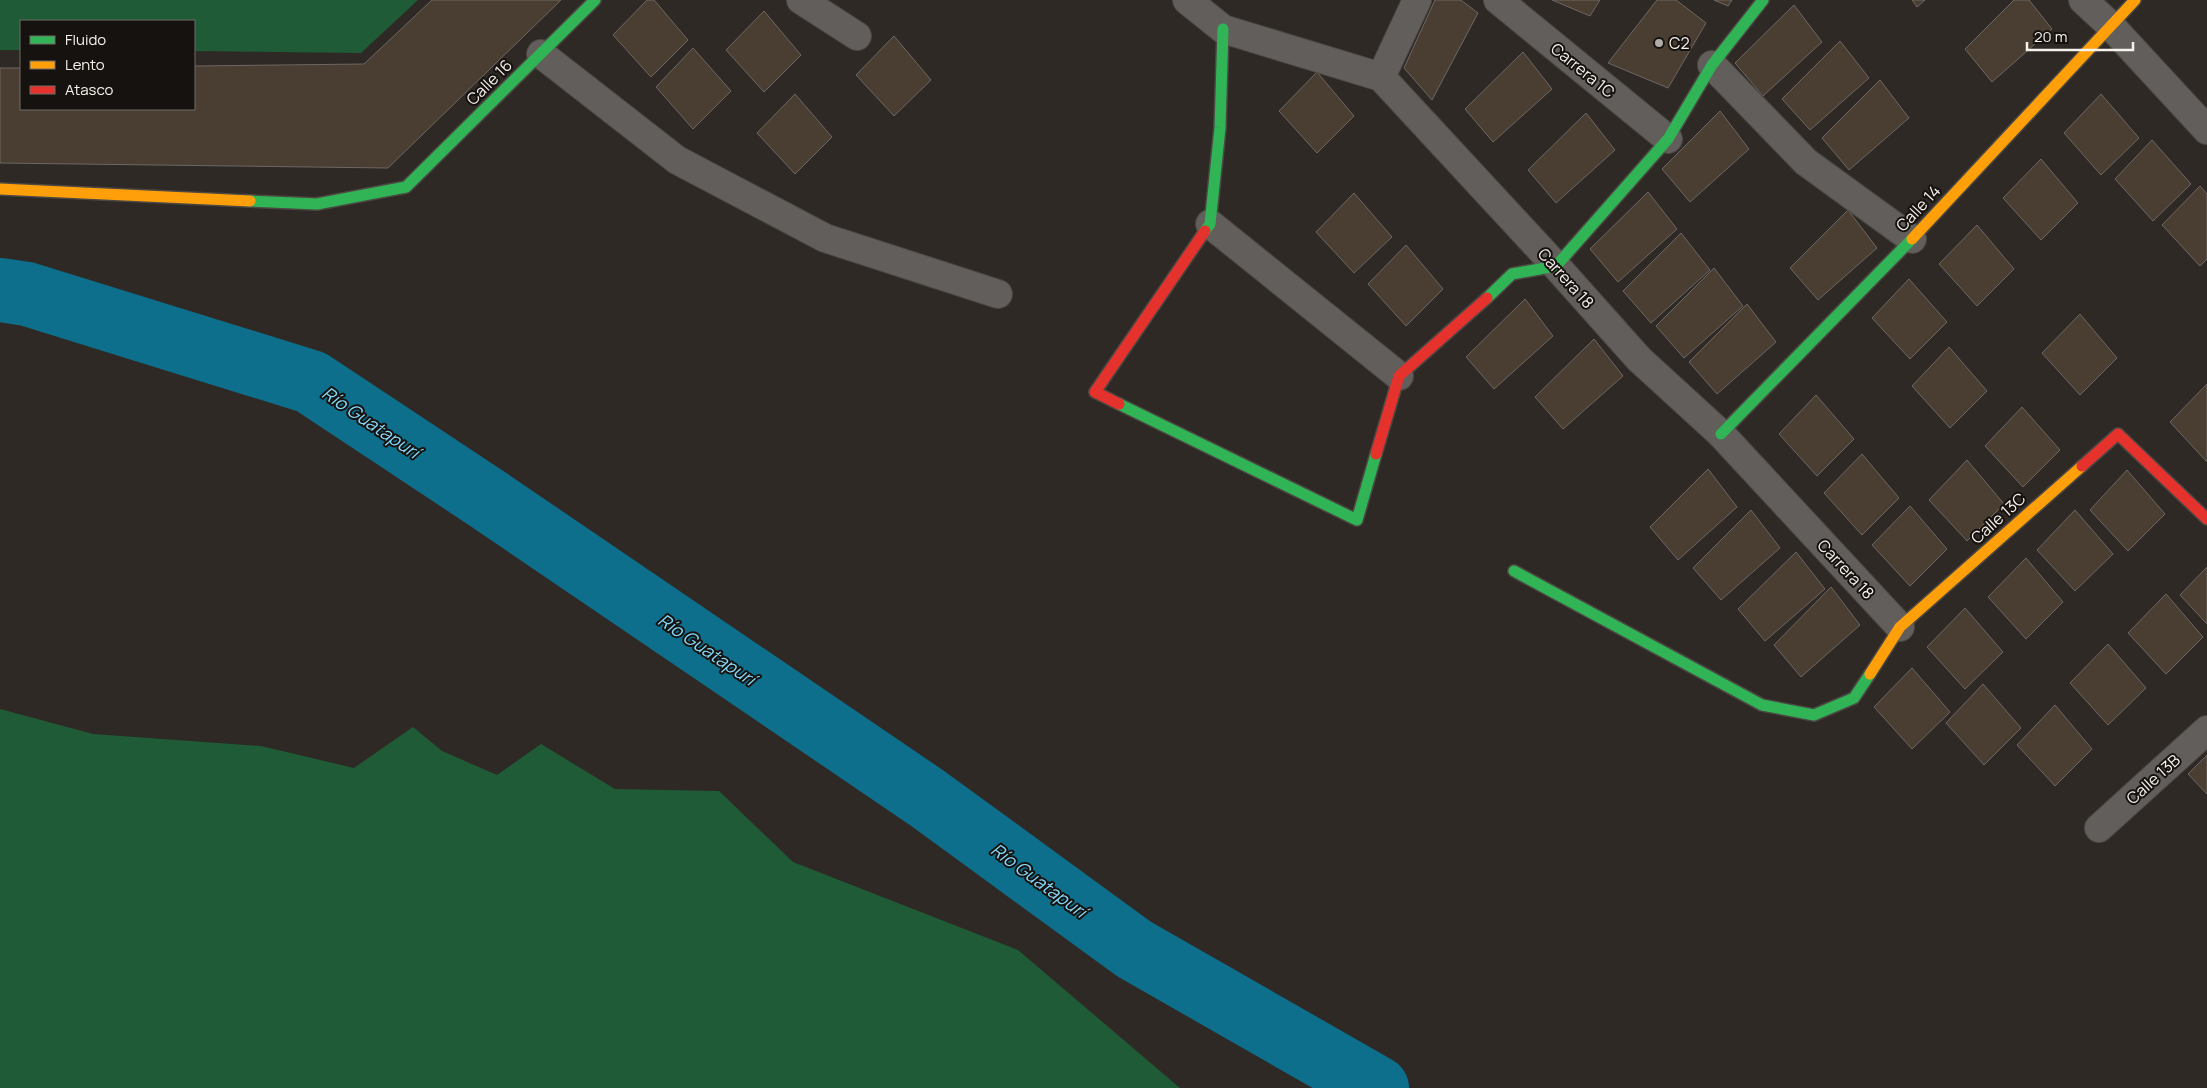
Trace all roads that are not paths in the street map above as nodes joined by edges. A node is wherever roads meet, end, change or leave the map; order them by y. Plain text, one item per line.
1 (595, 0) edge
2 (801, 0) edge
3 (1187, 0) edge
4 (1417, 0) edge
5 (1498, 0) edge
6 (1763, 0) edge
7 (2084, 0) edge
8 (2135, 0) edge
9 (2110, 25) junction
10 (1223, 29) junction
11 (857, 36) dead end
12 (541, 54) junction
13 (1712, 65) junction
14 (1380, 77) junction
15 (2207, 130) edge
16 (1668, 139) junction
17 (0, 189) edge
18 (1210, 224) junction
19 (1912, 239) junction
20 (1556, 266) junction
21 (998, 294) dead end
22 (1399, 376) junction
23 (1721, 434) junction
24 (2207, 519) edge
25 (1514, 571) dead end
26 (1900, 627) junction
27 (2207, 730) edge
28 (2099, 828) dead end

1 - 12 street, Calle 16
2 - 11 street
3 - 10 street
4 - 14 street
5 - 16 street, Carrera 1C
6 - 13 street
7 - 9 street
8 - 9 street, Calle 14
9 - 15 street
9 - 19 street, Calle 14
10 - 14 street
10 - 18 street
12 - 17 street, Calle 16
12 - 21 street
13 - 16 street
13 - 19 street
14 - 20 street, Carrera 18
16 - 20 street
18 - 22 street
18 - 22 street
19 - 23 street, Calle 14
20 - 22 street
20 - 23 street, Carrera 18
23 - 26 street, Carrera 18
24 - 26 street, Calle 13C
25 - 26 street, Calle 13C
27 - 28 street, Calle 13B

